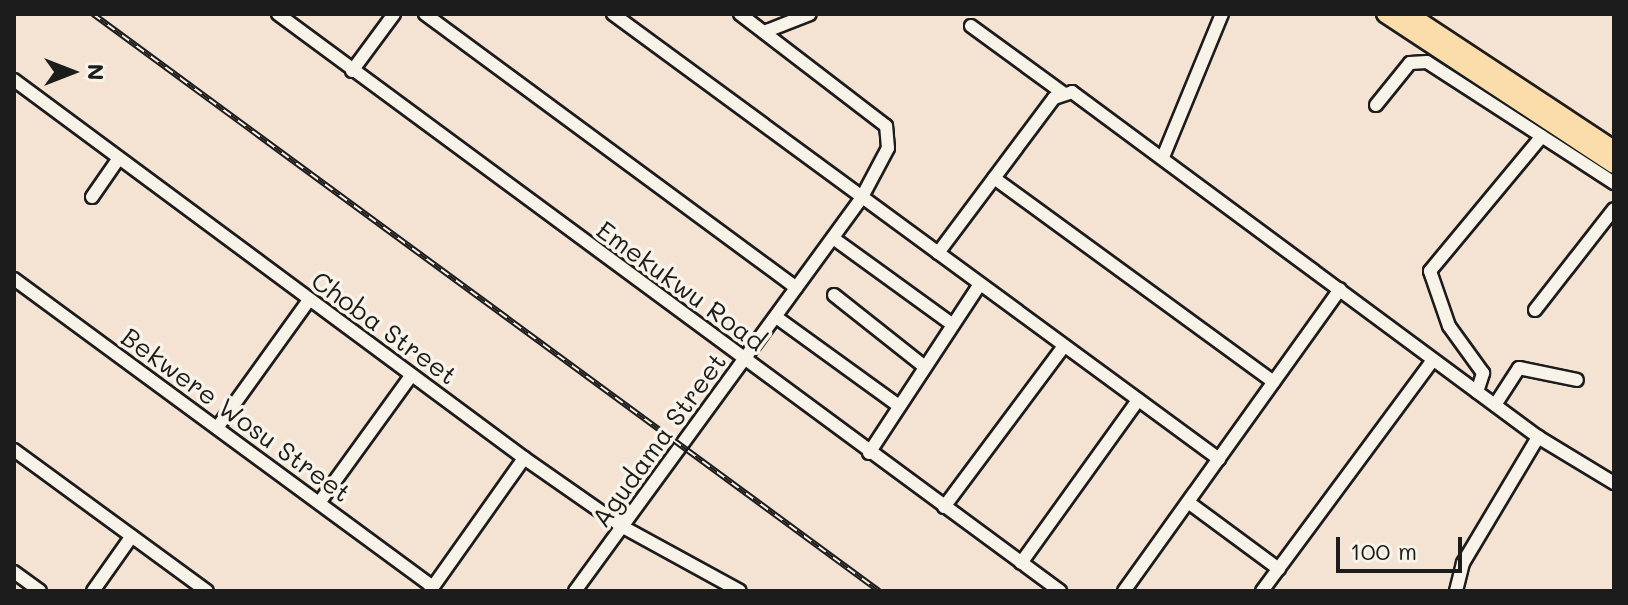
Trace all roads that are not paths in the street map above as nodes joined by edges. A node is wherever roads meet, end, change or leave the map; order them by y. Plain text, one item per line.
1 (278, 14) edge
2 (394, 14) edge
3 (425, 14) edge
4 (613, 14) edge
5 (740, 14) edge
6 (810, 14) edge
7 (1222, 14) edge
8 (1385, 14) edge
9 (1409, 14) edge
10 (971, 26) dead end
11 (764, 32) junction
12 (352, 71) junction
13 (14, 80) edge
14 (1063, 93) junction
15 (1376, 105) dead end
16 (1542, 136) junction
17 (1614, 149) edge
18 (1163, 157) junction
19 (119, 158) junction
20 (1614, 165) edge
21 (994, 178) junction
22 (1614, 183) edge
23 (92, 197) dead end
24 (862, 197) junction
25 (1614, 209) edge
26 (833, 238) junction
27 (938, 253) junction
28 (14, 279) edge
29 (980, 284) junction
30 (796, 288) junction
31 (1340, 289) junction
32 (834, 295) dead end
33 (309, 300) junction
34 (1535, 310) dead end
35 (776, 317) junction
36 (953, 325) junction
37 (1064, 346) junction
38 (745, 360) junction
39 (1433, 360) junction
40 (925, 367) junction
41 (411, 376) junction
42 (1577, 380) dead end
43 (1274, 382) junction
44 (1477, 392) junction
45 (1138, 400) junction
46 (1495, 405) junction
47 (899, 406) junction
48 (217, 428) junction
49 (1538, 437) junction
50 (14, 450) edge
51 (869, 453) junction
52 (524, 458) junction
53 (1219, 459) junction
54 (1614, 483) edge
55 (1188, 502) junction
56 (319, 503) junction
57 (944, 507) junction
58 (623, 527) junction
59 (132, 536) junction
60 (1021, 563) junction
61 (1279, 569) junction
62 (14, 572) edge
63 (431, 589) edge
64 (40, 591) edge
65 (93, 591) edge
66 (207, 591) edge
67 (575, 591) edge
68 (740, 591) edge
69 (1060, 591) edge
70 (1124, 591) edge
71 (1262, 591) edge
72 (1456, 591) edge

1 - 12 street, Emekukwu Road
2 - 12 street
3 - 30 street
4 - 24 street
5 - 11 street
6 - 11 street
7 - 18 street
8 - 20 main road
9 - 17 main road
10 - 14 street
11 - 24 street, Agudama Street
12 - 38 street, Emekukwu Road
13 - 19 street, Choba Street
14 - 18 street
14 - 21 street
15 - 16 street
16 - 22 street
16 - 44 street
18 - 31 street
19 - 23 street
19 - 33 street, Choba Street
21 - 27 street
21 - 43 street
24 - 26 street, Agudama Street
24 - 27 street
25 - 34 street
26 - 30 street, Agudama Street
26 - 36 street
27 - 29 street
28 - 48 street, Bekwere Wosu Street
29 - 36 street
29 - 37 street
30 - 35 street, Agudama Street
31 - 39 street
31 - 43 street
32 - 40 street
33 - 41 street, Choba Street
33 - 48 street
35 - 38 street, Agudama Street
35 - 47 street
36 - 40 street
37 - 45 street
37 - 57 street
38 - 51 street, Emekukwu Road
38 - 58 street, Agudama Street
39 - 44 street
39 - 61 street
40 - 47 street
41 - 52 street, Choba Street
41 - 56 street
42 - 46 street
43 - 53 street
44 - 46 street
45 - 53 street
45 - 60 street
46 - 49 street
47 - 51 street
48 - 56 street, Bekwere Wosu Street
49 - 54 street
49 - 72 street
50 - 59 street
51 - 57 street, Emekukwu Road
52 - 58 street, Choba Street
52 - 63 street
53 - 55 street
55 - 61 street
55 - 70 street
56 - 63 street, Bekwere Wosu Street
57 - 60 street, Emekukwu Road
58 - 67 street, Agudama Street
58 - 68 street, Choba Street
59 - 65 street
59 - 66 street
60 - 69 street, Emekukwu Road
61 - 71 street
62 - 64 street

